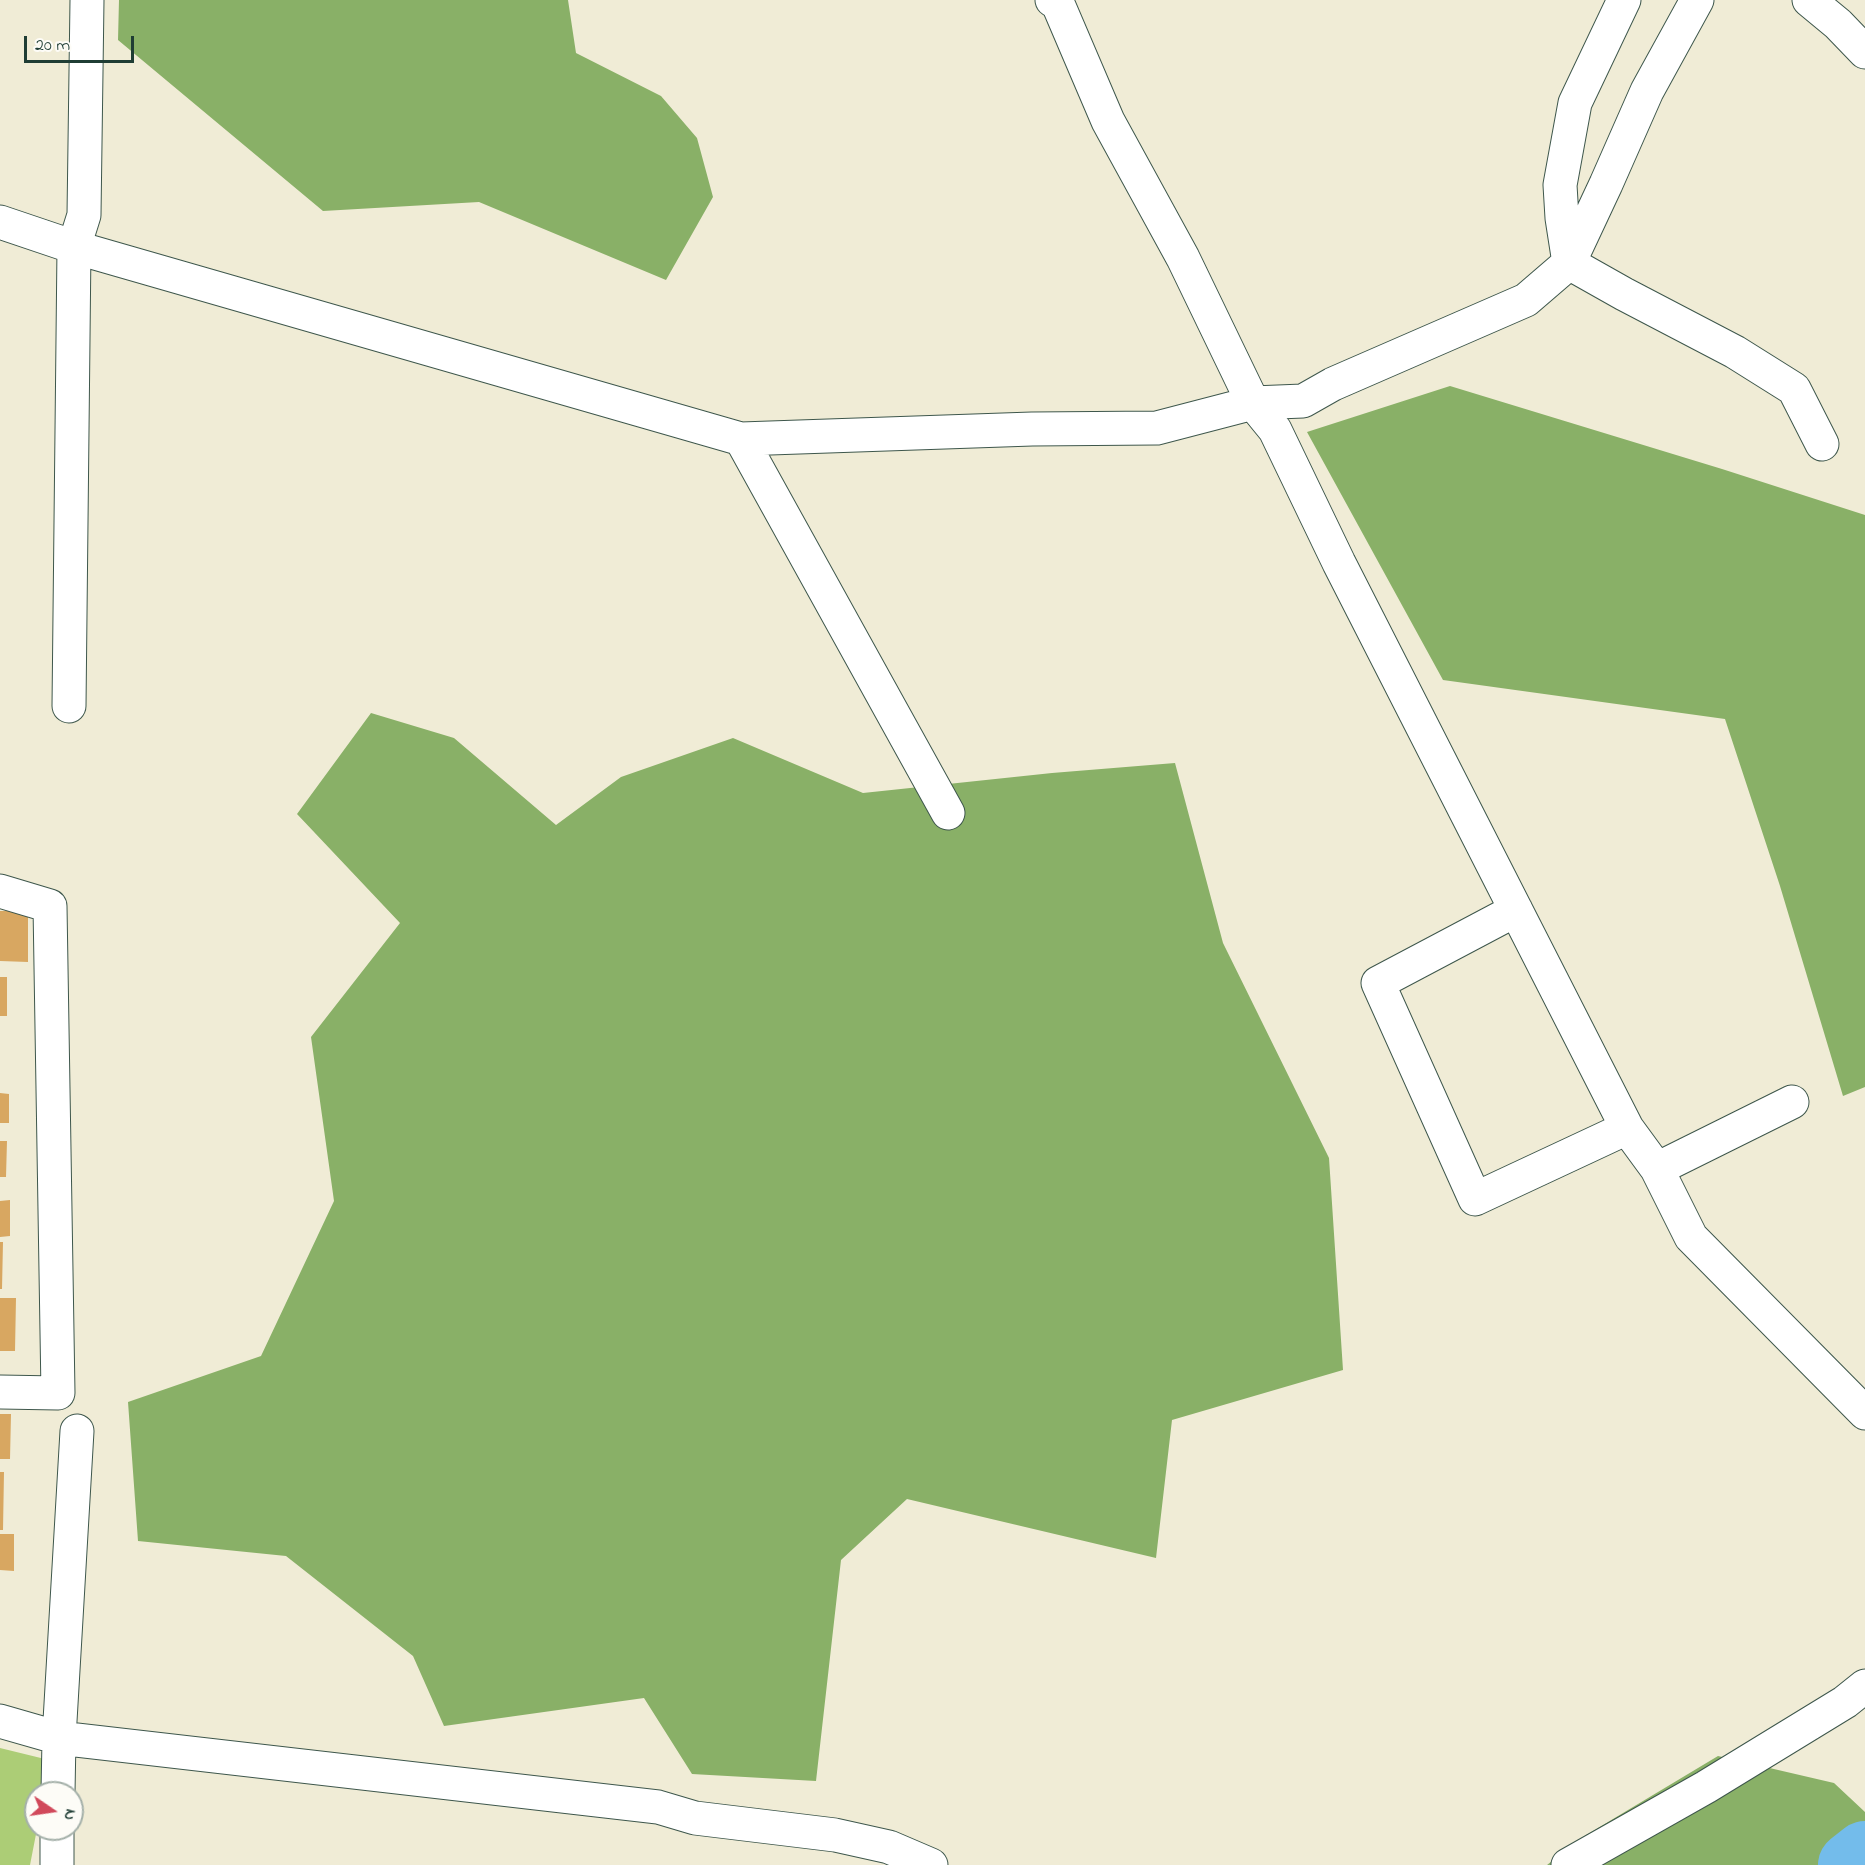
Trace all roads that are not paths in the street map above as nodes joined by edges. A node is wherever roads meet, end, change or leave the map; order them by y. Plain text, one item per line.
1 (87, 0) edge
2 (1624, 0) edge
3 (1697, 0) edge
4 (1809, 0) edge
5 (1056, 1) edge
6 (1865, 52) edge
7 (0, 222) edge
8 (74, 247) junction
9 (1569, 262) junction
10 (1253, 403) junction
11 (741, 439) junction
12 (1822, 444) dead end
13 (69, 705) dead end
14 (948, 813) dead end
15 (0, 891) edge
16 (1516, 910) junction
17 (1792, 1102) dead end
18 (1627, 1128) junction
19 (1657, 1169) junction
20 (0, 1392) edge
21 (1865, 1413) edge
22 (77, 1431) dead end
23 (1865, 1686) edge
24 (0, 1721) edge
25 (59, 1738) junction
26 (58, 1781) edge
27 (57, 1841) edge
28 (57, 1865) edge
29 (931, 1865) edge
30 (1568, 1865) edge

1 - 8 street
2 - 9 street
3 - 9 street
4 - 6 street
5 - 10 street
7 - 8 street
8 - 11 street
8 - 13 street
9 - 10 street
9 - 12 street
10 - 11 street
10 - 16 street
11 - 14 street
15 - 20 street
16 - 18 street
16 - 18 street
17 - 19 street
18 - 19 street
19 - 21 street
22 - 25 street
23 - 30 street
24 - 25 street
25 - 26 street
25 - 29 street
27 - 28 street

